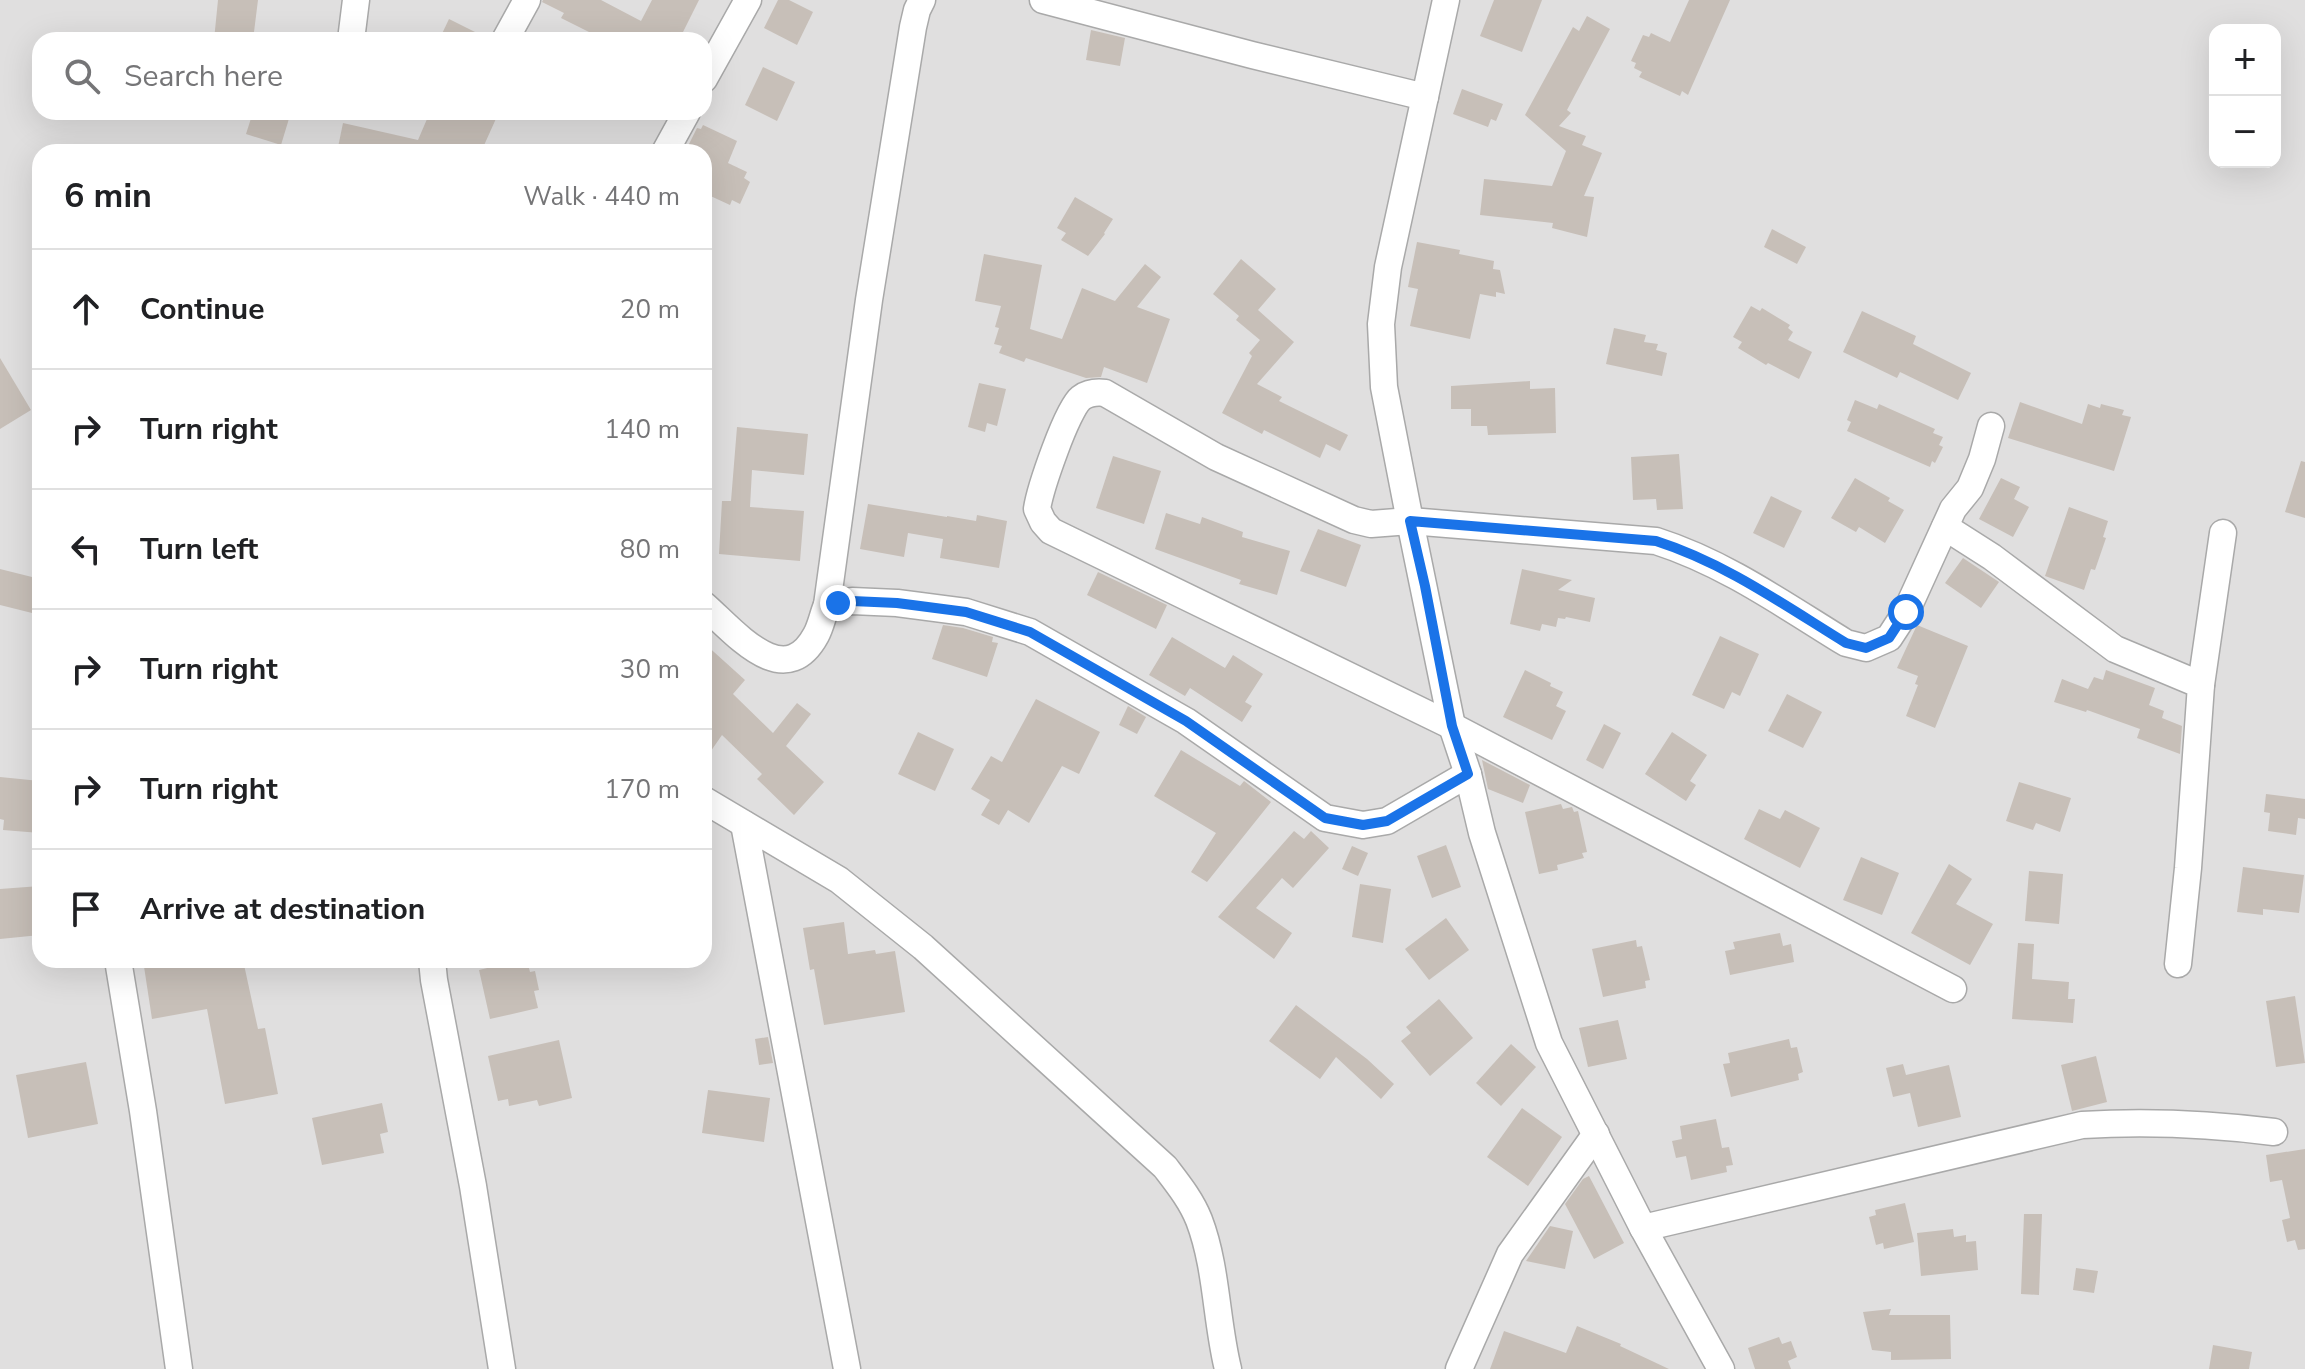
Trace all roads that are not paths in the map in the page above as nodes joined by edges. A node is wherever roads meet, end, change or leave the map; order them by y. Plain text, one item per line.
1 (356, 0) edge
2 (527, 0) edge
3 (748, 0) edge
4 (922, 0) edge
5 (1043, 0) edge
6 (1446, 0) edge
7 (350, 32) edge
8 (509, 32) edge
9 (712, 65) edge
10 (1425, 97) junction
11 (683, 120) edge
12 (669, 144) edge
13 (1991, 426) dead end
14 (1410, 521) junction
15 (1945, 527) junction
16 (2223, 533) dead end
17 (827, 605) junction
18 (712, 612) edge
19 (2201, 685) junction
20 (1452, 726) junction
21 (1468, 774) junction
22 (712, 805) edge
23 (744, 824) junction
24 (2178, 964) dead end
25 (119, 968) edge
26 (433, 968) edge
27 (1953, 989) dead end
28 (2274, 1132) dead end
29 (1596, 1134) junction
30 (1643, 1228) junction
31 (179, 1369) edge
32 (502, 1369) edge
33 (847, 1369) edge
34 (1228, 1369) edge
35 (1459, 1369) edge
36 (1721, 1369) edge

1 - 7 street
2 - 8 street
3 - 9 street
4 - 17 street
5 - 10 street
6 - 10 street
10 - 14 street
11 - 12 street
13 - 15 street
14 - 15 street
14 - 20 street
14 - 20 street
15 - 19 street
16 - 19 street
17 - 18 street
17 - 21 street
19 - 24 street
20 - 21 street
20 - 27 street
21 - 29 street
22 - 23 street
23 - 33 street
23 - 34 street
25 - 31 street
26 - 32 street
28 - 30 street
29 - 30 street
29 - 35 street
30 - 36 street

